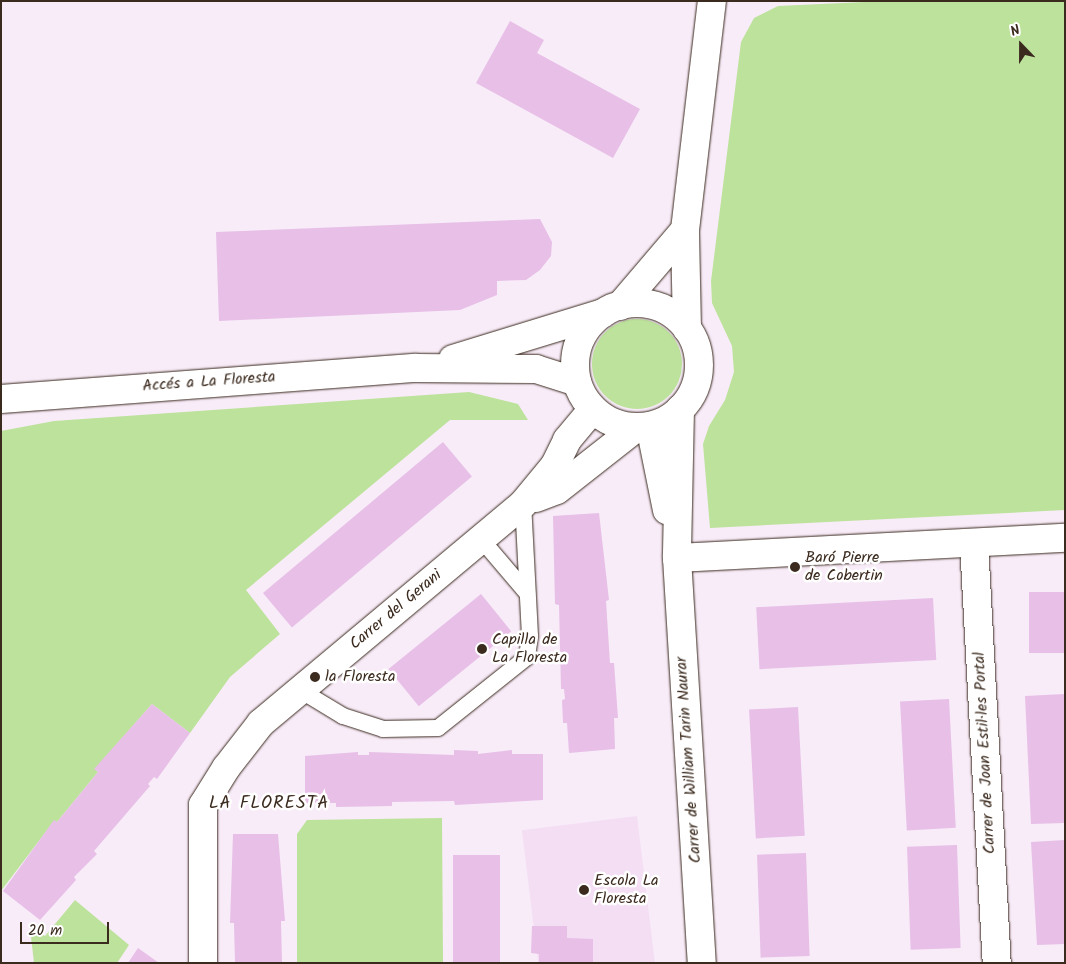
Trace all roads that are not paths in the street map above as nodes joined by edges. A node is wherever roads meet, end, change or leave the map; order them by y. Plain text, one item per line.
1 (712, 1) edge
2 (685, 230) junction
3 (612, 309) junction
4 (687, 329) junction
5 (416, 368) junction
6 (577, 382) junction
7 (1, 398) edge
8 (593, 409) junction
9 (680, 409) junction
10 (643, 427) junction
11 (523, 504) junction
12 (1065, 538) edge
13 (481, 539) junction
14 (974, 543) junction
15 (677, 558) junction
16 (527, 593) junction
17 (300, 690) junction
18 (203, 963) edge
19 (702, 963) edge
20 (997, 963) edge

1 - 2 street
2 - 3 street
2 - 4 street
3 - 4 street
3 - 5 street, Accés a La Floresta
3 - 6 street
4 - 9 street
5 - 6 street, Accés a La Floresta
5 - 7 street, Accés a La Floresta
6 - 8 street
8 - 10 street
8 - 11 street, Carrer del Gerani
9 - 10 street
9 - 15 street, Carrer de William Tarin Naurar
10 - 11 street, Carrer del Gerani
10 - 15 street, Carrer de William Tarin Naurar
11 - 13 street, Carrer del Gerani
11 - 16 lane
12 - 14 street
13 - 16 lane
13 - 17 street, Carrer del Gerani
14 - 15 street
14 - 20 street, Carrer de Joan Estil·les Portal
15 - 19 street, Carrer de William Tarin Naurar
16 - 17 lane
17 - 18 street, Carrer del Gerani

